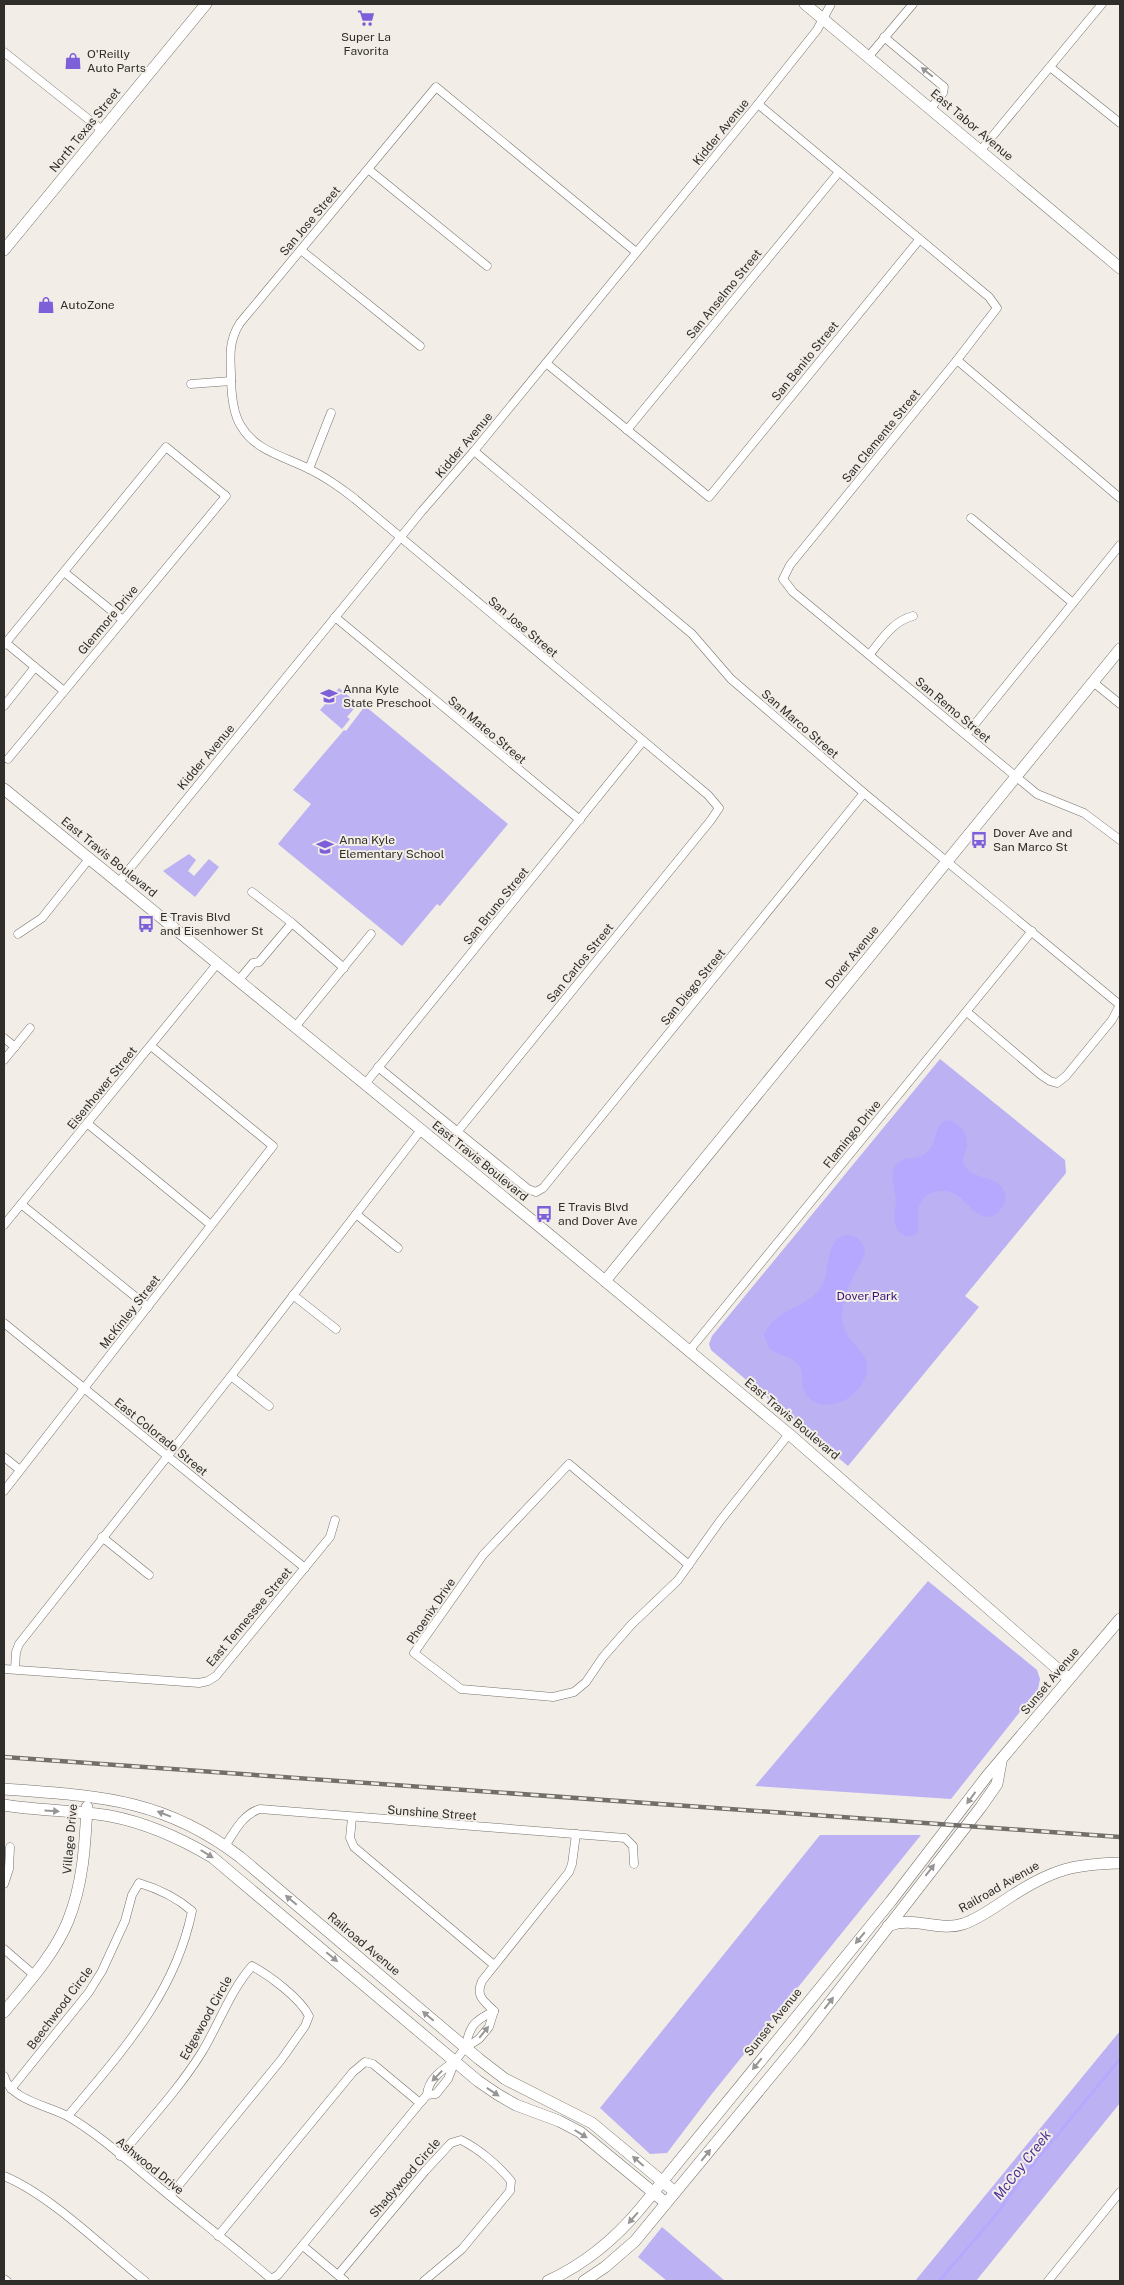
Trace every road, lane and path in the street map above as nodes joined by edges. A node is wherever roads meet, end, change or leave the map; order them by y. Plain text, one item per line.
1 (206, 4) edge
2 (805, 4) edge
3 (831, 4) edge
4 (913, 4) edge
5 (1102, 4) edge
6 (823, 18) junction
7 (884, 37) junction
8 (4, 52) edge
9 (869, 56) junction
10 (1050, 67) junction
11 (758, 104) junction
12 (931, 108) junction
13 (1120, 123) edge
14 (102, 130) junction
15 (981, 150) junction
16 (368, 169) junction
17 (839, 172) junction
18 (919, 240) junction
19 (4, 250) edge
20 (301, 250) junction
21 (636, 252) junction
22 (487, 266) dead end
23 (1120, 268) edge
24 (420, 346) dead end
25 (957, 360) junction
26 (546, 363) junction
27 (231, 381) junction
28 (191, 384) dead end
29 (331, 413) dead end
30 (627, 430) junction
31 (474, 451) junction
32 (309, 469) junction
33 (1120, 498) edge
34 (971, 518) dead end
35 (400, 538) junction
36 (1120, 545) edge
37 (64, 572) junction
38 (783, 579) joint
39 (1073, 603) junction
40 (912, 616) dead end
41 (335, 617) junction
42 (123, 620) junction
43 (5, 644) edge
44 (1120, 649) edge
45 (870, 654) junction
46 (35, 667) junction
47 (1093, 682) junction
48 (64, 691) junction
49 (1120, 704) edge
50 (4, 706) edge
51 (966, 735) junction
52 (643, 741) junction
53 (8, 759) dead end
54 (1016, 777) junction
55 (4, 789) edge
56 (864, 794) junction
57 (719, 808) joint
58 (580, 820) junction
59 (1120, 840) edge
60 (89, 859) junction
61 (948, 861) junction
62 (118, 883) junction
63 (252, 892) dead end
64 (292, 923) junction
65 (1032, 931) junction
66 (18, 934) dead end
67 (371, 934) dead end
68 (217, 964) junction
69 (344, 968) junction
70 (238, 981) junction
71 (1120, 1005) edge
72 (967, 1012) junction
73 (295, 1027) junction
74 (30, 1028) dead end
75 (4, 1038) edge
76 (151, 1046) junction
77 (14, 1047) junction
78 (4, 1060) edge
79 (378, 1067) junction
80 (365, 1084) junction
81 (88, 1124) junction
82 (421, 1130) junction
83 (458, 1131) junction
84 (536, 1192) joint
85 (21, 1204) junction
86 (356, 1214) junction
87 (4, 1225) edge
88 (211, 1225) junction
89 (398, 1248) dead end
90 (605, 1281) junction
91 (293, 1295) junction
92 (148, 1308) junction
93 (4, 1323) edge
94 (336, 1329) dead end
95 (689, 1351) junction
96 (230, 1376) junction
97 (84, 1389) junction
98 (269, 1406) dead end
99 (789, 1434) junction
100 (167, 1456) junction
101 (4, 1458) edge
102 (20, 1470) junction
103 (4, 1492) edge
104 (335, 1520) dead end
105 (102, 1537) junction
106 (689, 1565) junction
107 (305, 1568) junction
108 (149, 1575) dead end
109 (1120, 1619) edge
110 (4, 1668) edge
111 (15, 1669) junction
112 (1070, 1679) junction
113 (1001, 1760) junction
114 (4, 1789) edge
115 (88, 1796) junction
116 (4, 1805) edge
117 (87, 1813) junction
118 (352, 1818) junction
119 (576, 1834) junction
120 (225, 1846) junction
121 (10, 1847) dead end
122 (1120, 1863) edge
123 (634, 1864) dead end
124 (4, 1884) edge
125 (891, 1901) junction
126 (900, 1909) junction
127 (919, 1923) junction
128 (888, 1926) junction
129 (4, 1949) edge
130 (494, 1965) junction
131 (34, 1975) junction
132 (494, 2011) junction
133 (4, 2012) edge
134 (466, 2048) junction
135 (455, 2061) junction
136 (4, 2076) edge
137 (7, 2086) edge
138 (427, 2095) junction
139 (420, 2103) junction
140 (68, 2116) junction
141 (120, 2156) junction
142 (4, 2176) edge
143 (663, 2182) junction
144 (675, 2192) junction
145 (1120, 2192) edge
146 (654, 2193) junction
147 (170, 2196) junction
148 (666, 2203) junction
149 (218, 2236) junction
150 (303, 2246) junction
151 (338, 2275) junction
152 (4, 2278) edge
153 (1051, 2280) edge
154 (7, 2281) edge
155 (145, 2281) edge
156 (345, 2281) edge
157 (424, 2281) edge
158 (548, 2281) edge
159 (584, 2281) edge

1 - 14 main road, North Texas Street
2 - 6 main road, East Tabor Avenue
3 - 6 street, Kidder Avenue
4 - 7 street
5 - 10 street
6 - 9 main road, East Tabor Avenue
6 - 11 street, Kidder Avenue
7 - 9 street
12 -> 7 street
8 - 14 street
9 - 12 main road, East Tabor Avenue
10 - 13 street
10 - 15 street
11 - 17 street
11 - 21 street, Kidder Avenue
12 - 15 main road, East Tabor Avenue
14 - 19 main road, North Texas Street
15 - 23 main road, East Tabor Avenue
16 - 20 street, San Jose Street
16 - 21 street, San Jose Street
16 - 22 street
17 - 18 street
17 - 30 street, San Anselmo Street
18 - 25 street, San Clemente Street
18 - 30 street, San Benito Street
20 - 24 street
20 - 27 street, San Jose Street
21 - 26 street, Kidder Avenue
25 - 33 street
25 - 38 street, San Clemente Street
26 - 30 street
26 - 31 street, Kidder Avenue
27 - 28 street
27 - 32 street, San Jose Street
29 - 32 street
31 - 35 street, Kidder Avenue
31 - 56 street, San Marco Street
32 - 35 street, San Jose Street
34 - 39 street
35 - 41 street, Kidder Avenue
35 - 52 street, San Jose Street
36 - 39 street
37 - 42 street
37 - 42 street, Glenmore Drive
37 - 43 street
38 - 45 street, San Remo Street
39 - 51 street
40 - 45 street
41 - 58 street, San Mateo Street
41 - 62 street, Kidder Avenue
42 - 48 street, Glenmore Drive
43 - 46 street
44 - 47 main road, Dover Avenue
45 - 51 street, San Remo Street
46 - 48 street
46 - 50 street
47 - 49 street
47 - 54 main road, Dover Avenue
48 - 53 street, Glenmore Drive
51 - 54 street, San Remo Street
52 - 57 street, San Jose Street
52 - 58 street, San Bruno Street
54 - 59 street, San Remo Street
54 - 61 main road, Dover Avenue
55 - 60 main road, East Travis Boulevard
56 - 61 street, San Marco Street
56 - 84 street, San Diego Street
57 - 83 street, San Carlos Street
58 - 79 street, San Bruno Street
60 - 62 main road, East Travis Boulevard
60 - 66 street
61 - 65 street, San Marco Street
61 - 90 main road, Dover Avenue
62 - 68 main road, East Travis Boulevard
63 - 64 street
64 - 69 street
64 - 70 street
65 - 71 street, San Marco Street
65 - 72 street, Flamingo Drive
67 - 69 street
68 - 70 main road, East Travis Boulevard
68 - 76 street, Eisenhower Street
69 - 73 street
70 - 73 main road, East Travis Boulevard
71 - 72 street
72 - 95 street, Flamingo Drive
73 - 80 main road, East Travis Boulevard
74 - 77 street
75 - 77 street
76 - 81 street, Eisenhower Street
76 - 88 street, McKinley Street
77 - 78 street
79 - 80 street, San Bruno Street
79 - 83 street, East Travis Boulevard
80 - 82 main road, East Travis Boulevard
81 - 85 street, Eisenhower Street
81 - 88 street
82 - 86 street
82 - 90 main road, East Travis Boulevard
83 - 84 street, East Travis Boulevard
85 - 87 street, Eisenhower Street
85 - 92 street
86 - 89 street
86 - 91 street
88 - 92 street, McKinley Street
90 - 95 main road, East Travis Boulevard
91 - 94 street
91 - 96 street
92 - 97 street, McKinley Street
93 - 97 street, East Colorado Street
95 - 99 main road, East Travis Boulevard
96 - 98 street
96 - 100 street
97 - 100 street, East Colorado Street
97 - 102 street, McKinley Street
99 - 106 street, Phoenix Drive
99 - 112 main road, East Travis Boulevard
100 - 105 street
100 - 107 street, East Colorado Street
101 - 102 street
102 - 103 street, McKinley Street
104 - 107 street, East Tennessee Street
105 - 108 street
105 - 111 street
106 - 106 street, Phoenix Drive
107 - 111 street, East Tennessee Street
109 - 112 main road, Sunset Avenue
110 - 111 street, East Tennessee Street
112 - 113 main road, Sunset Avenue
113 -> 125 main road, Sunset Avenue
126 -> 113 main road
114 - 115 main road, Railroad Avenue
115 - 117 main road, Village Drive
120 -> 115 main road, Railroad Avenue
116 -> 117 main road
117 - 131 main road, Village Drive
117 -> 135 main road
118 - 119 street, Sunshine Street
118 - 120 street, Sunshine Street
118 - 130 street
119 - 123 street, Sunshine Street
119 - 130 street
134 -> 120 main road, Railroad Avenue
121 - 124 street
122 - 127 main road, Railroad Avenue
125 - 126 main road
125 -> 143 main road, Sunset Avenue
126 - 127 main road
126 - 128 main road
127 - 128 main road, Railroad Avenue
144 -> 128 main road
129 - 131 street
130 - 132 street
131 - 133 main road, Village Drive
134 -> 132 street
132 - 134 street
134 - 135 street
143 -> 134 main road, Railroad Avenue
135 -> 138 street
135 - 138 street
135 -> 146 main road
136 - 137 street
137 - 140 street, Ashwood Drive
137 - 140 street, Beechwood Circle
138 - 139 street
139 - 149 street
139 - 150 street
140 - 141 street, Ashwood Drive
141 - 147 street, Ashwood Drive
141 - 147 street, Edgewood Circle
142 - 155 street
143 - 144 main road, Railroad Avenue
143 - 146 main road, Sunset Avenue
144 - 148 main road
145 - 153 street
146 - 148 main road
146 -> 158 main road, Sunset Avenue
147 - 149 street, Ashwood Drive
148 - 159 main road
149 - 150 street, Ashwood Drive
150 - 151 street
151 - 156 street
151 - 157 street, Shadywood Circle
152 - 154 street

